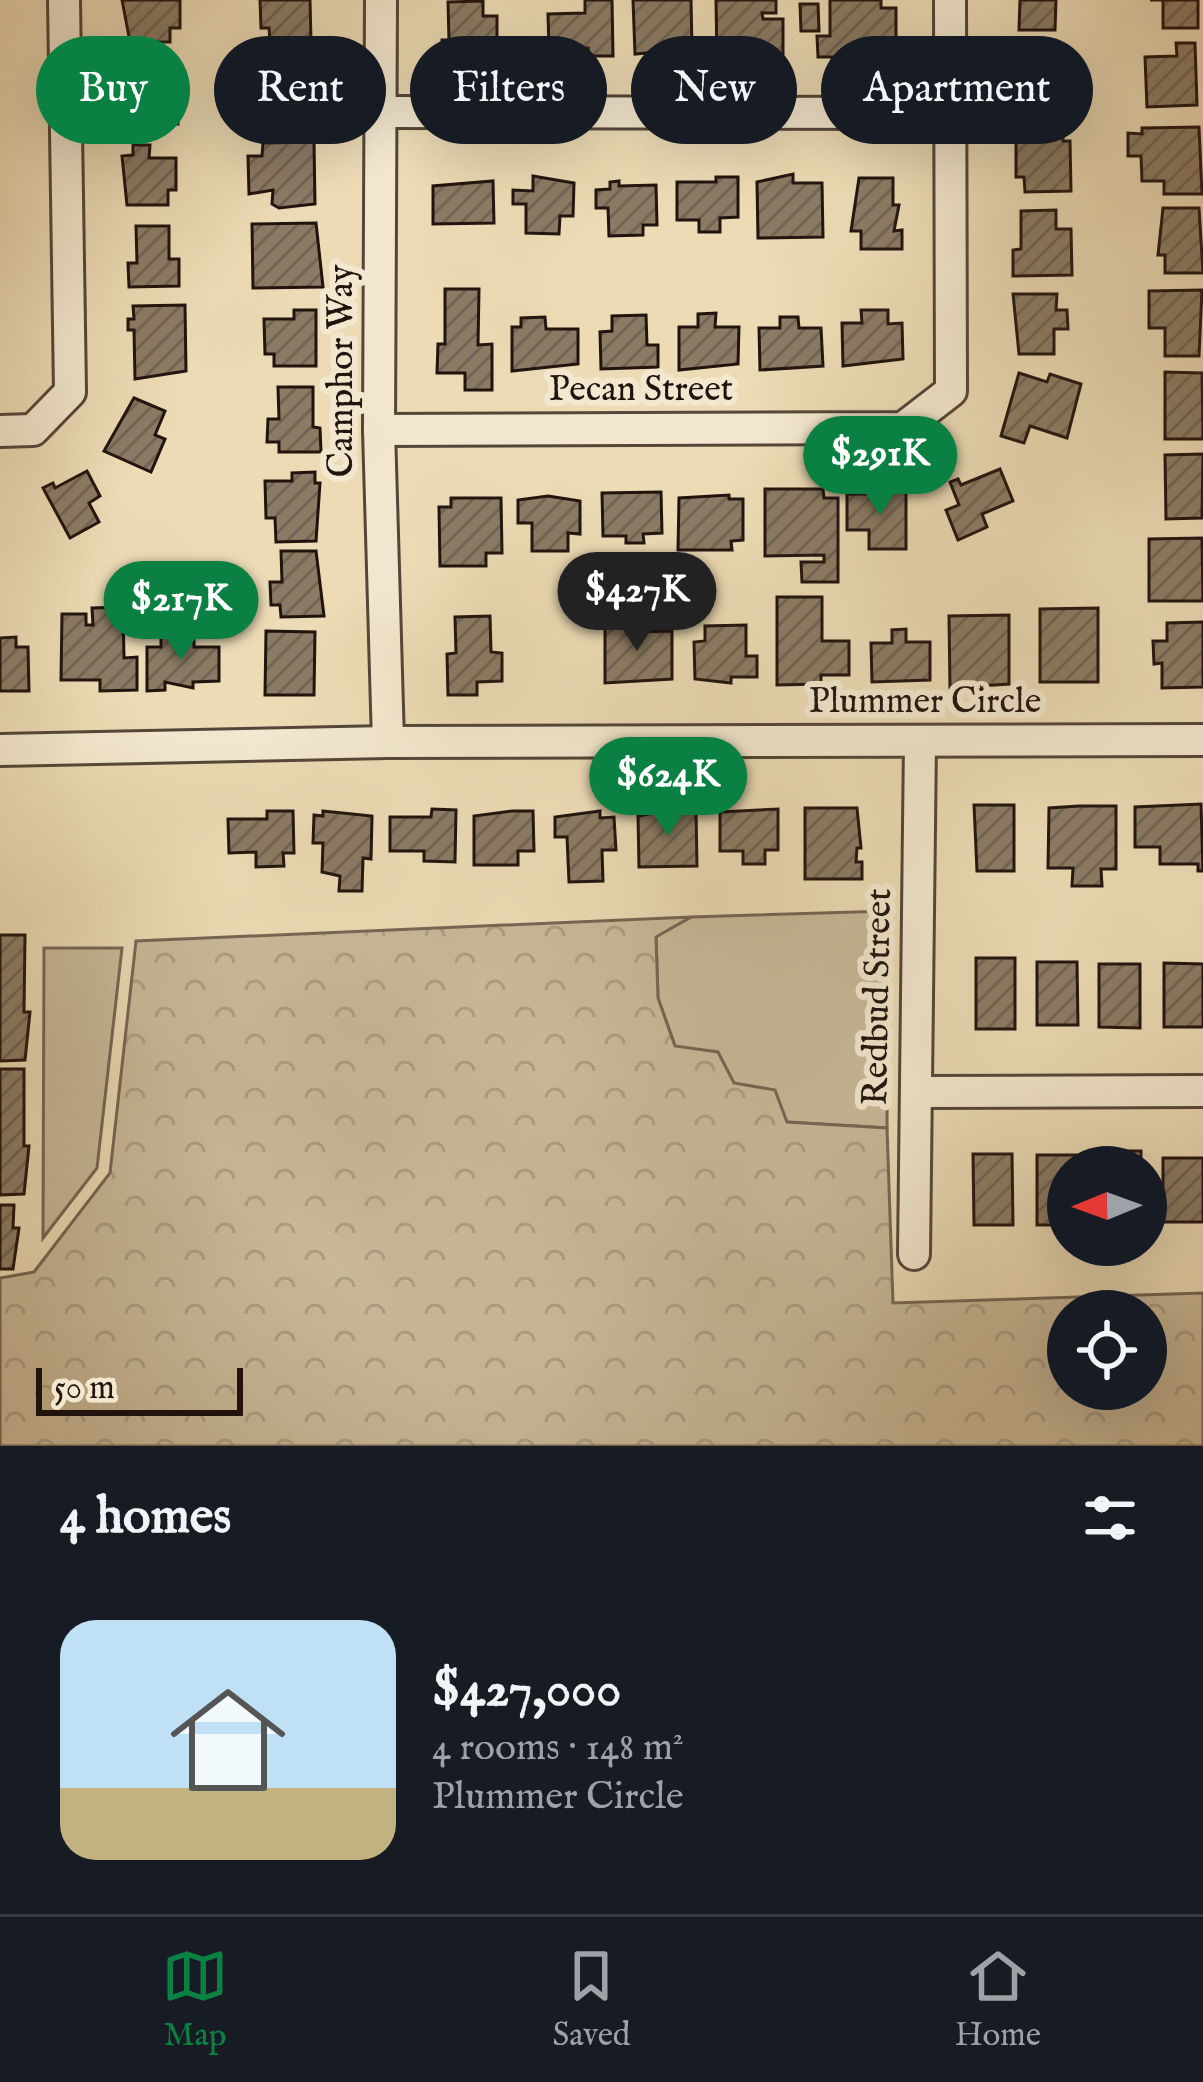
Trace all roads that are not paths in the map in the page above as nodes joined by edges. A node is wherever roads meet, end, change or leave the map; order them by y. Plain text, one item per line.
1 (64, 0) edge
2 (382, 0) edge
3 (950, 0) edge
4 (382, 36) edge
5 (950, 36) edge
6 (386, 112) edge
7 (821, 112) edge
8 (383, 144) edge
9 (951, 144) edge
10 (380, 430) junction
11 (0, 431) edge
12 (1203, 740) edge
13 (920, 741) junction
14 (388, 742) junction
15 (0, 750) edge
16 (1203, 1090) edge
17 (916, 1092) junction
18 (914, 1254) dead end

1 - 11 street
2 - 4 street, Camphor Way
3 - 5 street
6 - 7 street
8 - 10 street, Camphor Way
9 - 10 street, Pecan Street
10 - 14 street, Camphor Way
12 - 13 street, Plummer Circle
13 - 14 street, Plummer Circle
13 - 17 street, Redbud Street
14 - 15 street, Plummer Circle
16 - 17 street
17 - 18 street, Redbud Street

